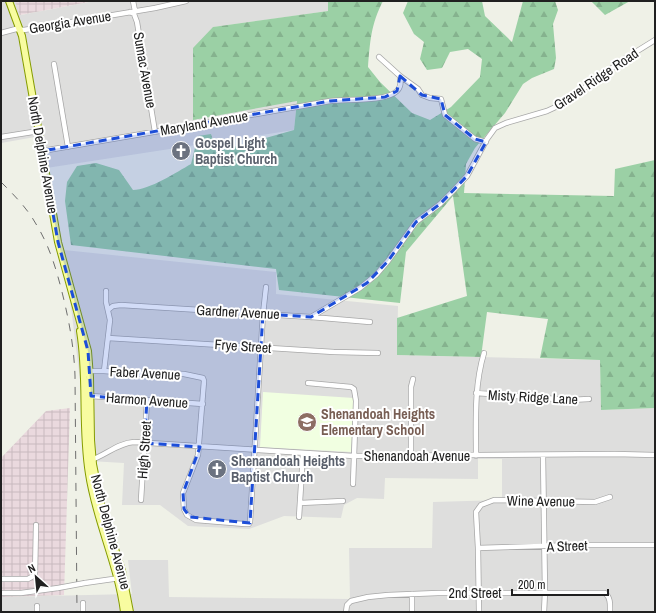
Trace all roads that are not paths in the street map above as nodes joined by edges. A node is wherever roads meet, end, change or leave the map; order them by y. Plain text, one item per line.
1 (9, 1) edge
2 (133, 1) edge
3 (186, 1) edge
4 (132, 12) junction
5 (20, 30) junction
6 (1, 33) edge
7 (655, 40) edge
8 (379, 57) dead end
9 (54, 64) dead end
10 (400, 76) junction
11 (39, 131) junction
12 (155, 132) junction
13 (1, 138) edge
14 (486, 142) junction
15 (68, 147) junction
16 (42, 151) junction
17 (266, 287) dead end
18 (106, 291) dead end
19 (108, 310) junction
20 (263, 314) junction
21 (311, 317) junction
22 (370, 322) dead end
23 (108, 338) junction
24 (262, 347) junction
25 (378, 353) dead end
26 (484, 353) dead end
27 (87, 371) junction
28 (104, 371) junction
29 (413, 379) dead end
30 (308, 383) dead end
31 (476, 393) junction
32 (91, 396) junction
33 (589, 399) dead end
34 (147, 401) junction
35 (202, 404) junction
36 (144, 443) junction
37 (199, 447) junction
38 (256, 451) junction
39 (303, 454) junction
40 (543, 455) junction
41 (655, 455) edge
42 (354, 456) junction
43 (411, 456) junction
44 (476, 456) junction
45 (90, 460) junction
46 (353, 484) dead end
47 (610, 496) dead end
48 (141, 500) dead end
49 (544, 501) junction
50 (343, 502) dead end
51 (300, 503) junction
52 (299, 517) dead end
53 (36, 525) dead end
54 (655, 545) edge
55 (544, 547) junction
56 (478, 548) junction
57 (121, 577) junction
58 (1, 579) edge
59 (545, 592) junction
60 (1, 593) edge
61 (478, 593) junction
62 (412, 594) junction
63 (83, 603) dead end
64 (37, 606) dead end
65 (37, 612) edge
66 (83, 612) edge
67 (124, 612) edge
68 (130, 612) edge
69 (346, 612) edge
70 (412, 612) edge
71 (479, 612) edge
72 (544, 612) edge
73 (610, 612) edge

1 - 5 main road, North Delphine Avenue
2 - 4 street, Sumac Avenue
3 - 4 street, Georgia Avenue
4 - 5 street, Georgia Avenue
4 - 12 street, Sumac Avenue
5 - 6 street, Georgia Avenue
5 - 11 main road, North Delphine Avenue
7 - 14 street, Gravel Ridge Road
8 - 10 street
9 - 15 street
10 - 12 street, Maryland Avenue
10 - 14 street
11 - 13 street
11 - 16 main road, North Delphine Avenue
12 - 15 street, Maryland Avenue
14 - 21 street, Gravel Ridge Road
15 - 16 street, Maryland Avenue
16 - 27 main road, North Delphine Avenue
17 - 20 street
18 - 19 street
19 - 20 street, Gardner Avenue
19 - 23 street
20 - 21 street, Gardner Avenue
20 - 24 street
21 - 22 street, Gardner Avenue
23 - 24 street, Frye Street
23 - 28 street
24 - 25 street, Frye Street
24 - 38 street
26 - 31 street
27 - 28 street, Faber Avenue
27 - 32 main road, North Delphine Avenue
27 - 45 main road, North Delphine Avenue
28 - 35 street, Faber Avenue
29 - 43 street
30 - 42 street
31 - 33 street, Misty Ridge Lane
31 - 44 street
32 - 34 street, Harmon Avenue
32 - 45 main road, North Delphine Avenue
34 - 35 street, Harmon Avenue
34 - 36 street, High Street
35 - 37 street
36 - 37 street, Shenandoah Avenue
36 - 45 street, Shenandoah Avenue
36 - 48 street, High Street
37 - 38 street, Shenandoah Avenue
37 - 38 street
38 - 39 street, Shenandoah Avenue
39 - 42 street, Shenandoah Avenue
39 - 51 street
40 - 41 street, Shenandoah Avenue
40 - 44 street, Shenandoah Avenue
40 - 49 street
42 - 43 street, Shenandoah Avenue
42 - 46 street
43 - 44 street, Shenandoah Avenue
45 - 57 main road, North Delphine Avenue
47 - 49 street, Wine Avenue
49 - 55 street
49 - 56 street, Wine Avenue
50 - 51 street
51 - 52 street
53 - 58 street
54 - 55 street, A Street
55 - 56 street, A Street
55 - 59 street
56 - 61 street
57 - 60 street, bridge
57 - 67 main road, North Delphine Avenue
57 - 68 main road, North Delphine Avenue
59 - 61 street, 2nd Street
59 - 72 street
59 - 73 street, 2nd Street
61 - 62 street, 2nd Street
61 - 71 street
62 - 69 street, 2nd Street
62 - 70 street
63 - 66 street
64 - 65 street

